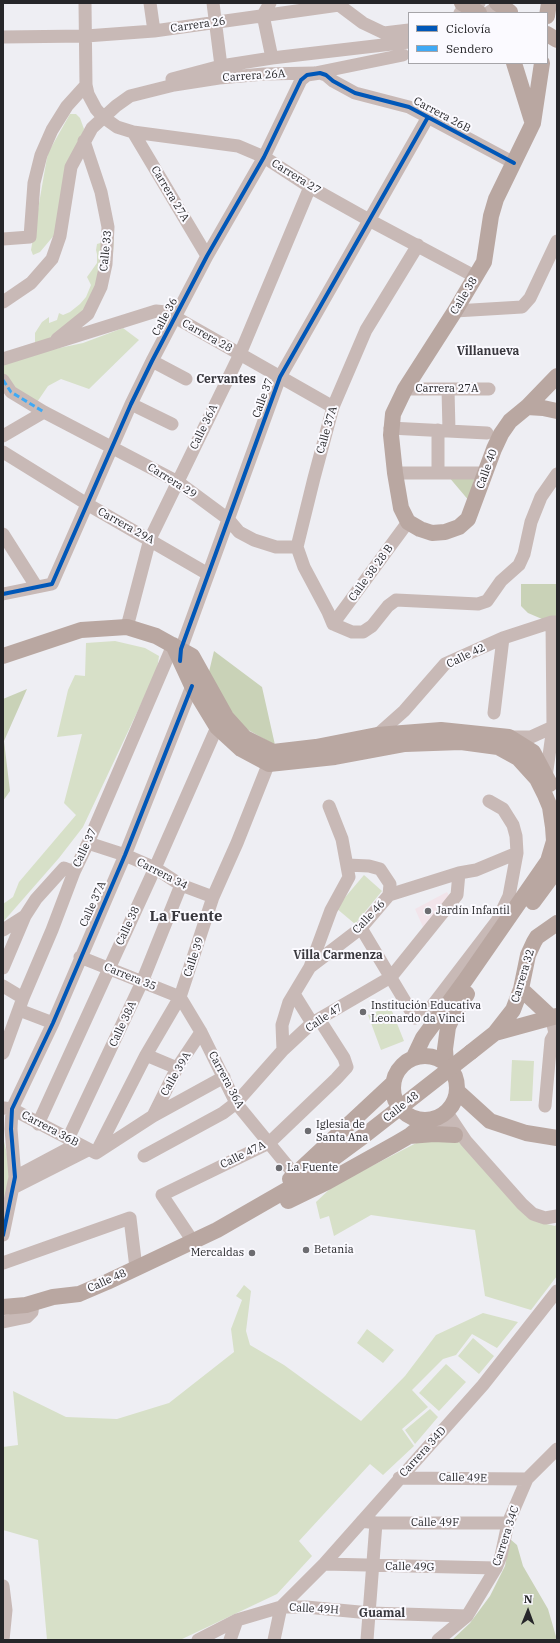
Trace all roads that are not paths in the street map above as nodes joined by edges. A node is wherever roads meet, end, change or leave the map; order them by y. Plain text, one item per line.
1 (85, 3) edge
2 (150, 3) edge
3 (213, 3) edge
4 (270, 3) edge
5 (462, 3) edge
6 (496, 3) edge
7 (340, 4) edge
8 (508, 9) edge
9 (476, 11) edge
10 (263, 15) junction
11 (215, 22) junction
12 (408, 30) edge
13 (154, 31) junction
14 (86, 36) junction
15 (3, 38) edge
16 (408, 42) edge
17 (402, 55) dead end
18 (272, 58) junction
19 (514, 64) edge
20 (542, 64) edge
21 (221, 66) junction
22 (315, 73) junction
23 (87, 90) junction
24 (130, 96) junction
25 (103, 117) junction
26 (428, 117) junction
27 (533, 123) junction
28 (133, 132) junction
29 (84, 140) junction
30 (264, 157) junction
31 (514, 163) junction
32 (310, 187) junction
33 (369, 220) junction
34 (3, 239) edge
35 (557, 241) edge
36 (418, 245) junction
37 (207, 256) junction
38 (476, 277) junction
39 (3, 302) edge
40 (455, 311) junction
41 (176, 318) junction
42 (51, 344) junction
43 (240, 354) junction
44 (3, 359) edge
45 (152, 361) junction
46 (557, 376) edge
47 (280, 377) junction
48 (186, 379) dead end
49 (3, 380) edge
50 (405, 389) junction
51 (448, 389) junction
52 (489, 389) dead end
53 (131, 404) junction
54 (546, 404) edge
55 (333, 407) junction
56 (44, 412) junction
57 (172, 424) dead end
58 (390, 428) junction
59 (443, 430) junction
60 (487, 433) dead end
61 (3, 436) edge
62 (112, 447) junction
63 (3, 452) edge
64 (438, 473) junction
65 (485, 473) junction
66 (395, 474) junction
67 (557, 474) edge
68 (178, 482) junction
69 (87, 504) junction
70 (228, 519) junction
71 (408, 522) junction
72 (3, 534) edge
73 (150, 539) junction
74 (297, 547) junction
75 (208, 574) junction
76 (36, 586) junction
77 (3, 594) edge
78 (555, 622) edge
79 (333, 624) junction
80 (126, 626) junction
81 (503, 638) junction
82 (178, 652) junction
83 (3, 656) edge
84 (555, 683) edge
85 (192, 686) junction
86 (494, 713) dead end
87 (217, 727) junction
88 (553, 727) junction
89 (377, 735) junction
90 (509, 737) junction
91 (271, 758) junction
92 (546, 776) junction
93 (489, 801) dead end
94 (557, 802) edge
95 (329, 806) dead end
96 (88, 843) junction
97 (517, 853) junction
98 (124, 855) junction
99 (557, 863) edge
100 (347, 865) junction
101 (155, 868) junction
102 (69, 870) junction
103 (459, 873) junction
104 (181, 885) junction
105 (389, 895) junction
106 (213, 898) junction
107 (25, 916) junction
108 (557, 923) edge
109 (361, 928) junction
110 (3, 930) edge
111 (80, 957) junction
112 (310, 967) junction
113 (3, 968) edge
114 (108, 968) junction
115 (391, 976) junction
116 (142, 982) junction
117 (3, 986) edge
118 (521, 989) junction
119 (294, 994) junction
120 (180, 997) junction
121 (21, 1004) junction
122 (554, 1017) edge
123 (316, 1021) junction
124 (53, 1023) junction
125 (201, 1032) junction
126 (495, 1033) junction
127 (556, 1033) edge
128 (283, 1050) junction
129 (3, 1052) edge
130 (146, 1055) junction
131 (414, 1057) junction
132 (446, 1063) junction
133 (177, 1068) junction
134 (224, 1077) junction
135 (392, 1084) junction
136 (457, 1091) junction
137 (236, 1103) junction
138 (545, 1106) dead end
139 (7, 1108) edge
140 (439, 1114) junction
141 (153, 1116) junction
142 (490, 1121) junction
143 (38, 1124) junction
144 (7, 1128) edge
145 (409, 1136) junction
146 (460, 1138) junction
147 (557, 1138) edge
148 (269, 1143) junction
149 (82, 1147) junction
150 (144, 1156) dead end
151 (14, 1183) junction
152 (297, 1185) junction
153 (557, 1216) edge
154 (3, 1235) edge
155 (190, 1237) junction
156 (158, 1258) junction
157 (3, 1263) edge
158 (136, 1268) junction
159 (557, 1291) edge
160 (53, 1297) junction
161 (3, 1298) edge
162 (33, 1303) junction
163 (3, 1307) edge
164 (3, 1322) edge
165 (557, 1448) edge
166 (399, 1478) junction
167 (526, 1479) junction
168 (362, 1521) junction
169 (376, 1523) junction
170 (508, 1523) junction
171 (324, 1564) junction
172 (373, 1566) junction
173 (496, 1568) junction
174 (3, 1586) edge
175 (281, 1607) junction
176 (4, 1610) edge
177 (370, 1612) junction
178 (467, 1616) junction
179 (237, 1620) junction
180 (3, 1640) edge
181 (198, 1640) edge
182 (230, 1640) edge
183 (274, 1640) edge
184 (367, 1640) edge
185 (438, 1640) edge

1 - 14 street
2 - 13 street
3 - 11 street
4 - 10 street
5 - 9 main road, bridge
6 - 8 main road, bridge
7 - 10 street, Carrera 26
7 - 12 street, Carrera 26
8 - 9 street
10 - 11 street, Carrera 26
10 - 18 street
11 - 13 street, Carrera 26
11 - 21 street
13 - 14 street, Carrera 26
14 - 15 street, Carrera 26
14 - 23 street
16 - 18 street
17 - 22 street, Carrera 26A
18 - 21 street
19 - 27 main road
20 - 27 main road, Calle 38
21 - 24 street
22 - 24 street, Carrera 26A
22 - 26 street, Carrera 26B
22 - 30 street, Calle 36
23 - 24 street
23 - 25 street
23 - 34 street
24 - 25 street
25 - 28 street, Carrera 27
25 - 29 street
26 - 31 street, Carrera 26B
26 - 33 street, Calle 37
27 - 31 main road, Calle 38
28 - 30 street, Carrera 27
28 - 37 street, Carrera 27A
29 - 39 street
29 - 42 street, Calle 33
30 - 32 street, Carrera 27
30 - 37 street, Calle 36
31 - 38 main road, Calle 38
32 - 33 street, Carrera 27
32 - 43 street, Calle 36A
33 - 36 street, Carrera 27
33 - 47 street, Calle 37
35 - 40 street
36 - 38 street, Carrera 27
36 - 55 street, Calle 37A
37 - 41 street, Calle 36
38 - 40 main road, Calle 38
40 - 50 main road, Calle 38
41 - 42 street, Carrera 28
41 - 43 street, Carrera 28
41 - 45 street, Calle 36
42 - 44 street
43 - 47 street, Carrera 28
43 - 68 street, Calle 36A
45 - 48 street
45 - 53 street, Calle 36
46 - 54 main road
47 - 55 street, Carrera 28
47 - 70 street, Calle 37
49 - 56 street, Carrera 29
50 - 51 street, Carrera 27A
50 - 58 main road, Calle 38
51 - 52 street, Carrera 27A
51 - 59 street
53 - 57 street
53 - 62 street, Calle 36
54 - 65 main road, Calle 40
55 - 74 street, Calle 37A
56 - 61 street
56 - 62 street, Carrera 29
58 - 59 street
58 - 66 main road, Calle 38
59 - 60 street
59 - 64 street
62 - 68 street, Carrera 29
62 - 69 street, Calle 36
63 - 69 street, Carrera 29A
64 - 65 street
64 - 66 street
65 - 71 main road, Calle 40
66 - 71 main road, Calle 38
67 - 79 street
68 - 70 street, Carrera 29
68 - 73 street, Calle 36A
69 - 73 street, Carrera 29A
69 - 76 street, Calle 36
70 - 74 street, Carrera 29
70 - 75 street, Calle 37
71 - 79 street, Calle 38 28 B
72 - 76 street
73 - 75 street, Carrera 29A
73 - 80 street, Calle 36A
74 - 79 street
75 - 82 street, Calle 37
76 - 77 street
78 - 81 street, Calle 42
78 - 84 street
80 - 82 main road
80 - 83 main road
81 - 86 street
81 - 89 street, Calle 42
82 - 85 main road
82 - 91 main road
82 - 96 street, Calle 37
84 - 88 street
85 - 87 main road
85 - 98 street, Calle 37A
87 - 91 main road
87 - 101 street, Calle 38
88 - 90 street
88 - 92 street
89 - 90 main road
89 - 91 main road
90 - 92 main road
91 - 106 street, Calle 39
91 - 131 main road
92 - 94 main road
93 - 97 street
95 - 100 street
96 - 98 street, Carrera 34
96 - 102 street, Calle 37
97 - 103 street
97 - 115 street
98 - 101 street, Carrera 34
98 - 111 street, Calle 37A
99 - 132 main road
100 - 105 street
100 - 112 street
101 - 104 street, Carrera 34
101 - 114 street, Calle 38
102 - 107 street
102 - 121 street, Calle 37
103 - 105 street
103 - 115 street, Calle 47
104 - 106 street, Carrera 34
104 - 116 street, Calle 38A
105 - 109 street, Calle 46
106 - 120 street, Calle 39
107 - 110 street
107 - 113 street
108 - 118 main road, Carrera 32
109 - 112 street, Calle 46
109 - 115 street
111 - 114 street, Carrera 35
111 - 124 street, Calle 37A
112 - 119 street
114 - 116 street, Carrera 35
114 - 143 street, Calle 38
115 - 123 street, Calle 47
116 - 120 street, Carrera 35
116 - 149 street, Calle 38A
117 - 121 street
118 - 122 main road
118 - 126 main road, Carrera 32
119 - 123 street
119 - 128 street
120 - 125 street, Carrera 36A
120 - 130 street, Calle 39
121 - 124 street
121 - 129 street, Calle 37
122 - 126 main road
122 - 127 street
123 - 128 street, Calle 47
123 - 148 street, Calle 47A
124 - 139 street, Calle 37A
125 - 133 street, Calle 39A
125 - 134 street, Carrera 36A
126 - 152 main road, Calle 48, bridge
127 - 138 street
128 - 137 street, Calle 47
130 - 133 street
130 - 149 street, Calle 39
131 - 132 main road
131 - 135 main road
132 - 136 main road
133 - 141 street, Calle 39A
134 - 137 street, Carrera 36A
134 - 141 street
135 - 140 main road
135 - 152 main road, Calle 48
136 - 140 main road
136 - 142 main road
137 - 148 street, Carrera 36A
137 - 150 street, Calle 47
139 - 143 street, Carrera 36B
139 - 144 street, Calle 37A
140 - 142 main road
140 - 145 main road, Calle 48
140 - 146 street
141 - 149 street
142 - 147 main road
143 - 149 street, Carrera 36B
144 - 151 street, Calle 37A
145 - 146 main road
145 - 152 main road, Calle 48
146 - 153 street
148 - 152 street, Carrera 36A
148 - 155 street, Calle 47A
149 - 151 street
151 - 154 street, Calle 37A
152 - 155 main road, Calle 48
152 - 156 main road, Calle 48
155 - 156 main road, Calle 48
156 - 158 main road, Calle 48
157 - 158 street
158 - 160 main road, Calle 48
159 - 166 street, Carrera 34D
160 - 161 main road, Calle 48
160 - 162 main road, Calle 48
162 - 163 main road, Calle 48
162 - 164 street
165 - 167 street, Carrera 34C
166 - 167 street, Calle 49E
166 - 168 street, Carrera 34D
167 - 170 street, Carrera 34C
168 - 169 street, Calle 49F
168 - 171 street, Carrera 34D
169 - 170 street, Calle 49F
169 - 172 street
170 - 173 street, Carrera 34C
171 - 172 street, Calle 49G
171 - 175 street, Carrera 34D
172 - 173 street, Calle 49G
172 - 177 street
173 - 178 street, Carrera 34C
174 - 176 street
175 - 177 street, Calle 49H
175 - 179 street
175 - 183 street
176 - 180 street
177 - 178 street, Calle 49H
177 - 184 street
178 - 185 street, Carrera 34C
179 - 181 street
179 - 182 street

